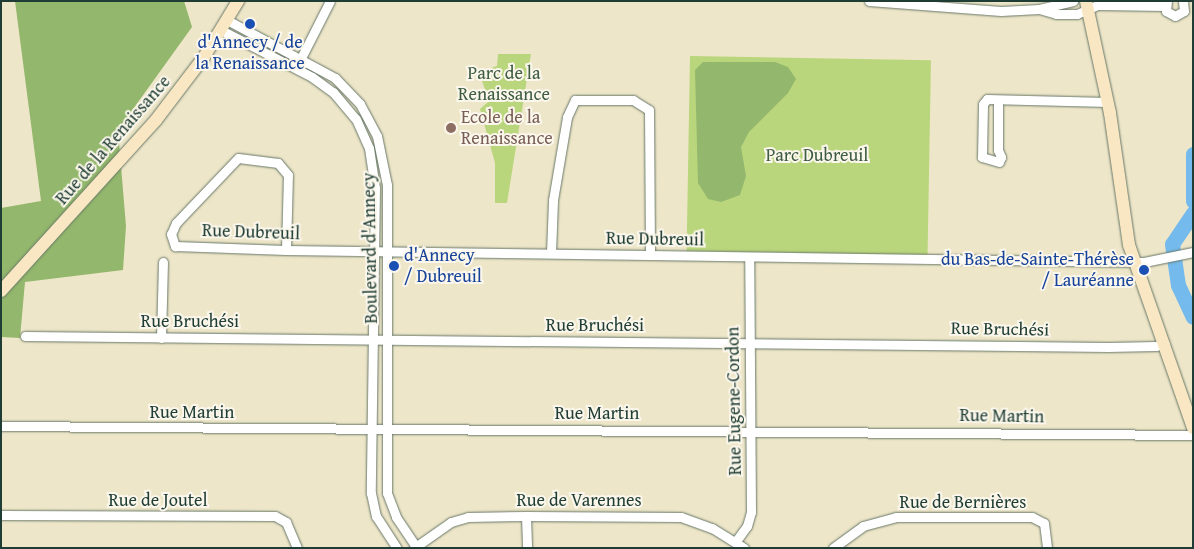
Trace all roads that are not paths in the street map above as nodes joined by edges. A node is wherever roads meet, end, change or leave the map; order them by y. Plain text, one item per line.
1 (238, 1) edge
2 (330, 1) edge
3 (869, 1) edge
4 (1074, 1) edge
5 (1183, 1) edge
6 (1086, 4) edge
7 (1166, 4) edge
8 (1039, 9) junction
9 (224, 25) junction
10 (301, 58) junction
11 (295, 69) junction
12 (998, 101) junction
13 (1108, 102) junction
14 (286, 250) junction
15 (388, 250) junction
16 (374, 251) junction
17 (1188, 252) edge
18 (551, 253) junction
19 (650, 255) junction
20 (749, 257) junction
21 (1135, 261) junction
22 (163, 262) dead end
23 (1, 291) edge
24 (25, 336) dead end
25 (161, 338) junction
26 (372, 339) junction
27 (388, 340) junction
28 (749, 342) junction
29 (1165, 343) junction
30 (1, 426) edge
31 (1193, 428) edge
32 (371, 429) junction
33 (387, 429) junction
34 (750, 430) junction
35 (1193, 435) edge
36 (1, 515) edge
37 (526, 516) junction
38 (736, 540) junction
39 (416, 547) edge
40 (297, 548) edge
41 (397, 548) edge
42 (527, 548) edge
43 (744, 548) edge
44 (833, 548) edge
45 (1047, 548) edge

1 - 9 street, Rue de la Renaissance
2 - 10 street
3 - 8 street
4 - 6 street
4 - 8 street
5 - 7 street
6 - 7 street
6 - 8 street
6 - 13 street
9 - 10 street, Boulevard d'Annecy
9 - 11 street, Boulevard d'Annecy
9 - 23 street, Rue de la Renaissance
10 - 11 street
10 - 15 street, Boulevard d'Annecy
11 - 16 street, Boulevard d'Annecy
12 - 12 street
12 - 13 street
13 - 21 street
14 - 14 street, Rue Dubreuil
14 - 16 street, Rue Dubreuil
15 - 16 street, Rue Dubreuil
15 - 18 street, Rue Dubreuil
15 - 27 street, Boulevard d'Annecy
16 - 26 street, Boulevard d'Annecy
17 - 21 street, Rue Dubreuil
18 - 19 street, Rue Dubreuil
18 - 19 street
19 - 20 street, Rue Dubreuil
20 - 21 street, Rue Dubreuil
20 - 28 street, Rue Eugene-Cordon
21 - 29 street
22 - 25 street
24 - 25 street, Rue Bruchési
25 - 26 street, Rue Bruchési
26 - 27 street, Rue Bruchési
26 - 32 street, Boulevard d'Annecy
27 - 28 street, Rue Bruchési
27 - 33 street, Boulevard d'Annecy
28 - 29 street, Rue Bruchési
28 - 34 street, Rue Eugene-Cordon
29 - 31 street
30 - 32 street, Rue Martin
32 - 33 street, Rue Martin
32 - 41 street, Boulevard d'Annecy
33 - 34 street, Rue Martin
33 - 39 street, Boulevard d'Annecy
34 - 35 street, Rue Martin
34 - 38 street, Rue Eugene-Cordon
36 - 40 street, Rue de Joutel
37 - 38 street, Rue de Varennes
37 - 39 street, Rue de Varennes
37 - 42 street
38 - 43 street, Rue de Varennes
44 - 45 street, Rue de Bernières

